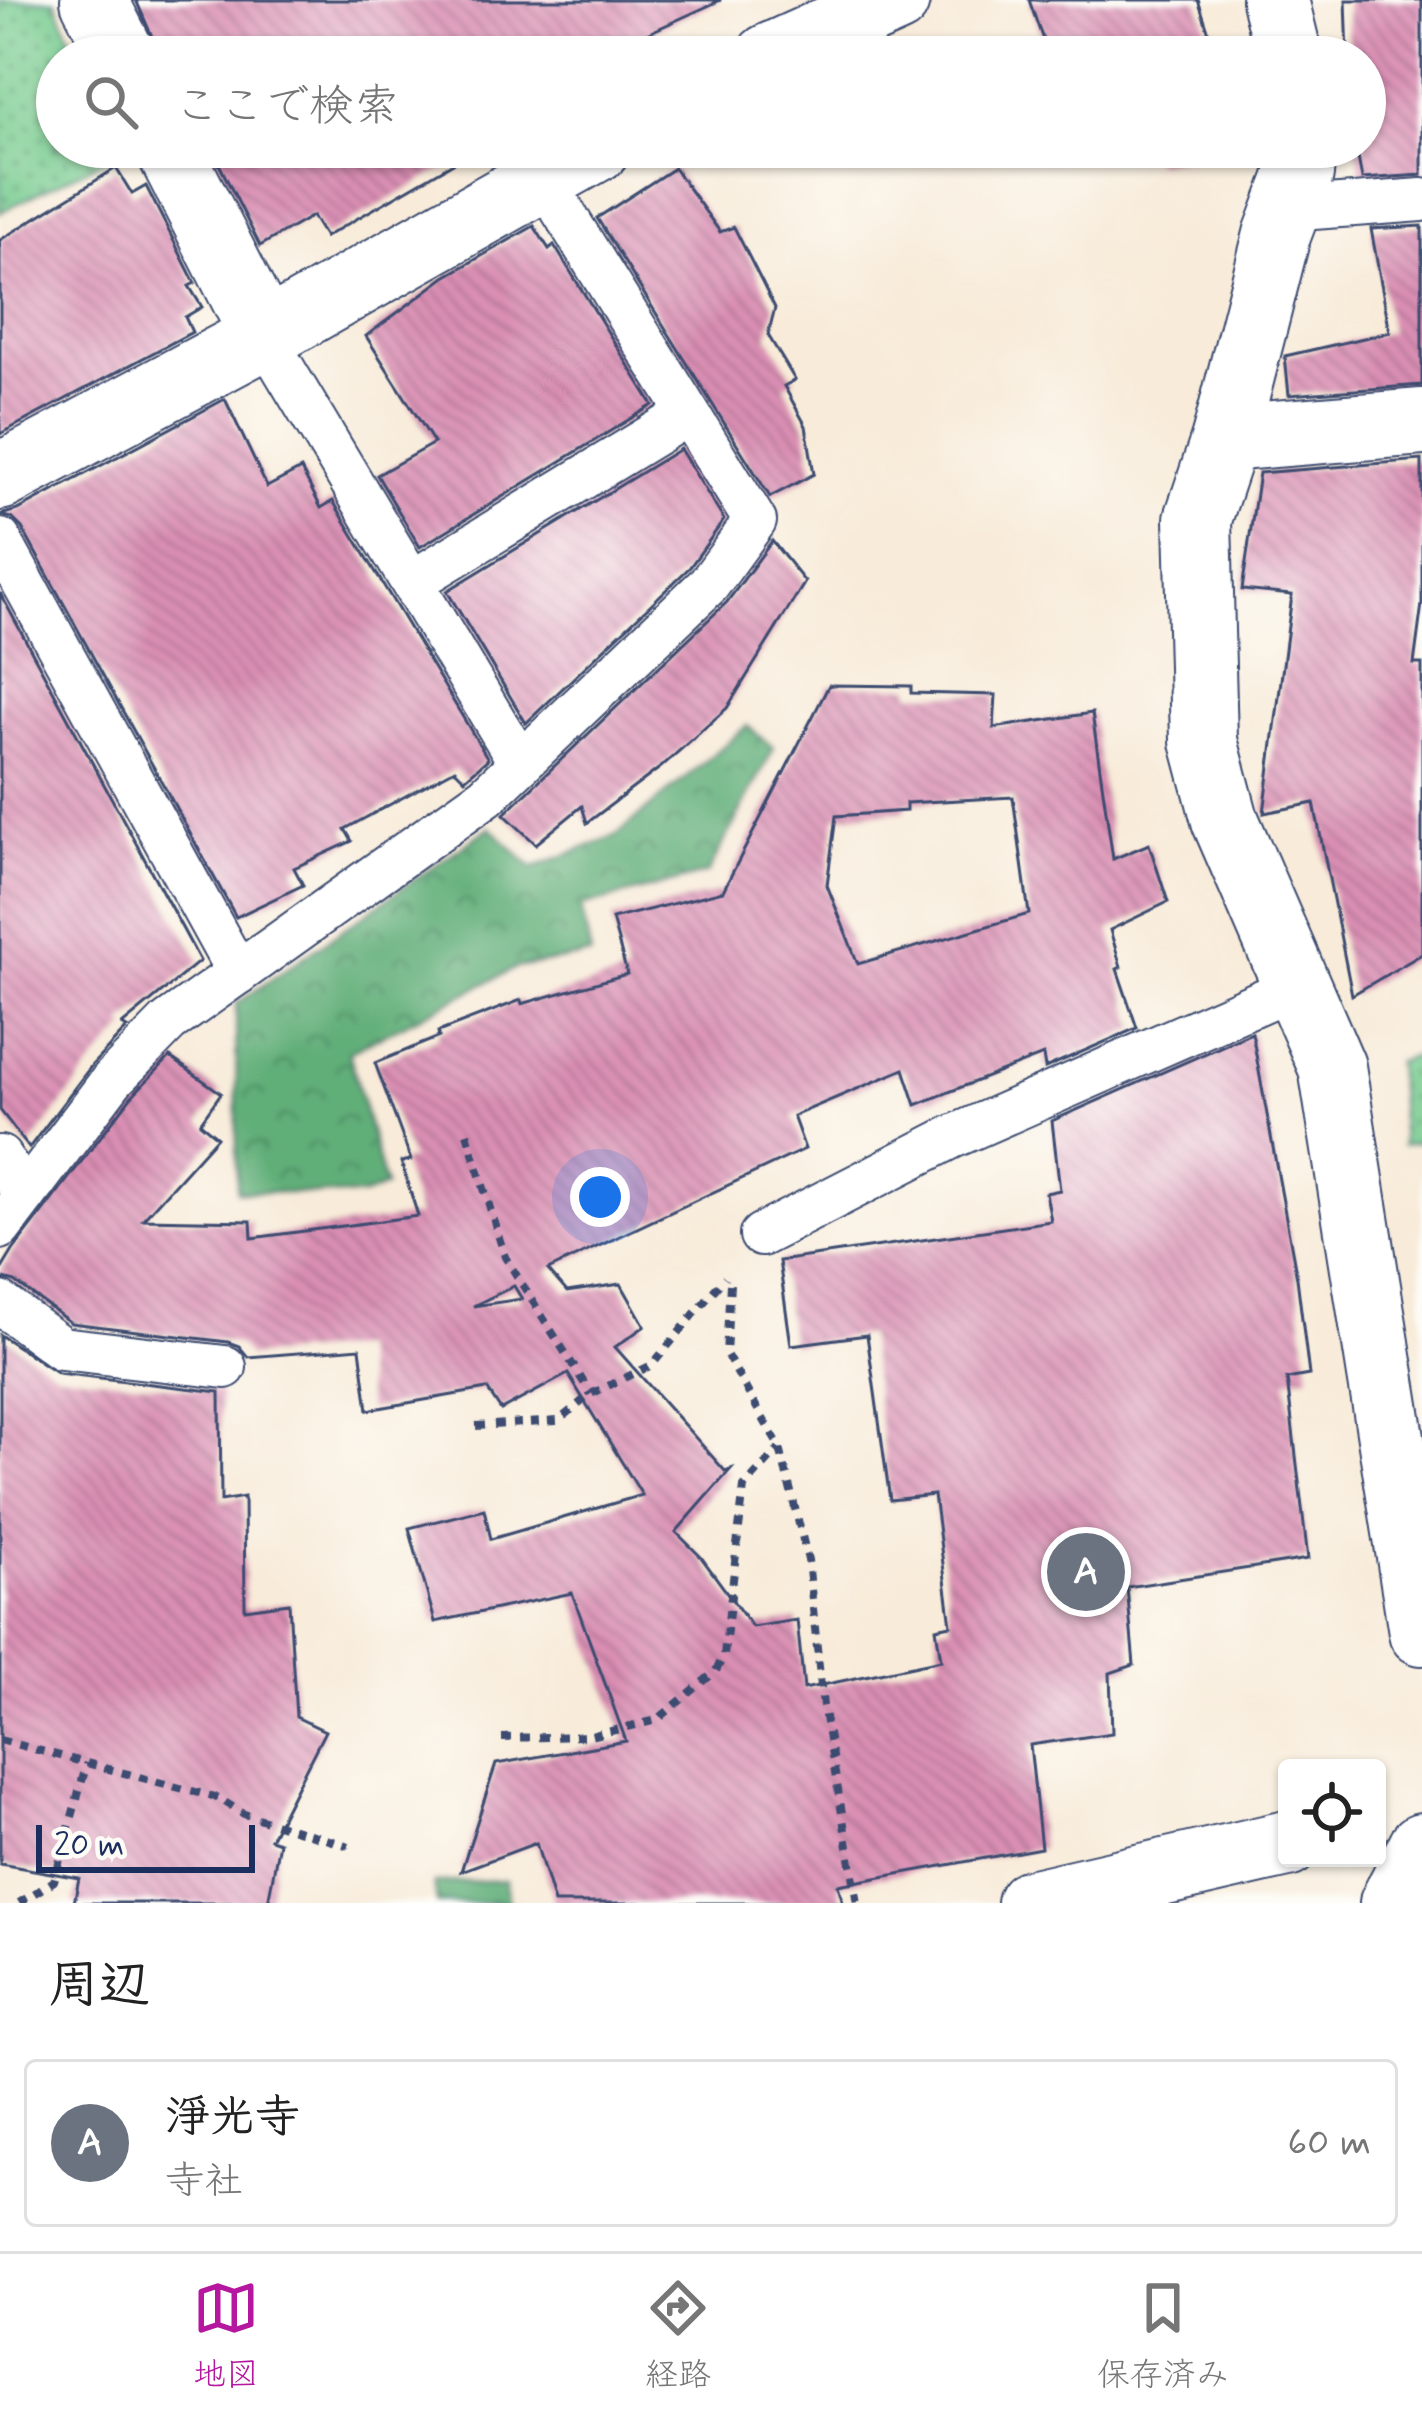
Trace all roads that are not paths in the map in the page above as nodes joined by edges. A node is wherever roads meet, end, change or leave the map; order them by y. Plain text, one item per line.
1 (94, 0) edge
2 (896, 0) edge
3 (1275, 0) edge
4 (112, 36) edge
5 (816, 36) edge
6 (1284, 36) edge
7 (179, 168) edge
8 (561, 168) edge
9 (572, 168) edge
10 (1300, 168) edge
11 (1422, 200) edge
12 (1286, 210) junction
13 (264, 336) junction
14 (688, 414) junction
15 (1422, 422) edge
16 (1225, 439) junction
17 (0, 477) edge
18 (0, 540) edge
19 (412, 583) junction
20 (520, 763) junction
21 (238, 973) junction
22 (1296, 986) junction
23 (0, 1157) edge
24 (13, 1212) edge
25 (761, 1235) dead end
26 (0, 1304) edge
27 (225, 1367) dead end
28 (1422, 1632) edge
29 (1422, 1814) edge
30 (1386, 1822) edge
31 (1278, 1846) edge
32 (1422, 1846) edge
33 (1030, 1903) edge
34 (1393, 1903) edge

1 - 4 street
2 - 5 street
3 - 6 street
7 - 13 street
8 - 13 street
9 - 14 lane
10 - 12 street
11 - 12 lane
12 - 16 street
13 - 17 street
13 - 19 lane
14 - 19 lane
14 - 20 lane
15 - 16 street
16 - 22 street
18 - 21 lane
19 - 20 lane
20 - 21 lane
21 - 24 lane
22 - 25 lane
22 - 28 street
23 - 24 lane
26 - 27 lane
29 - 30 street
31 - 33 street
32 - 34 street

